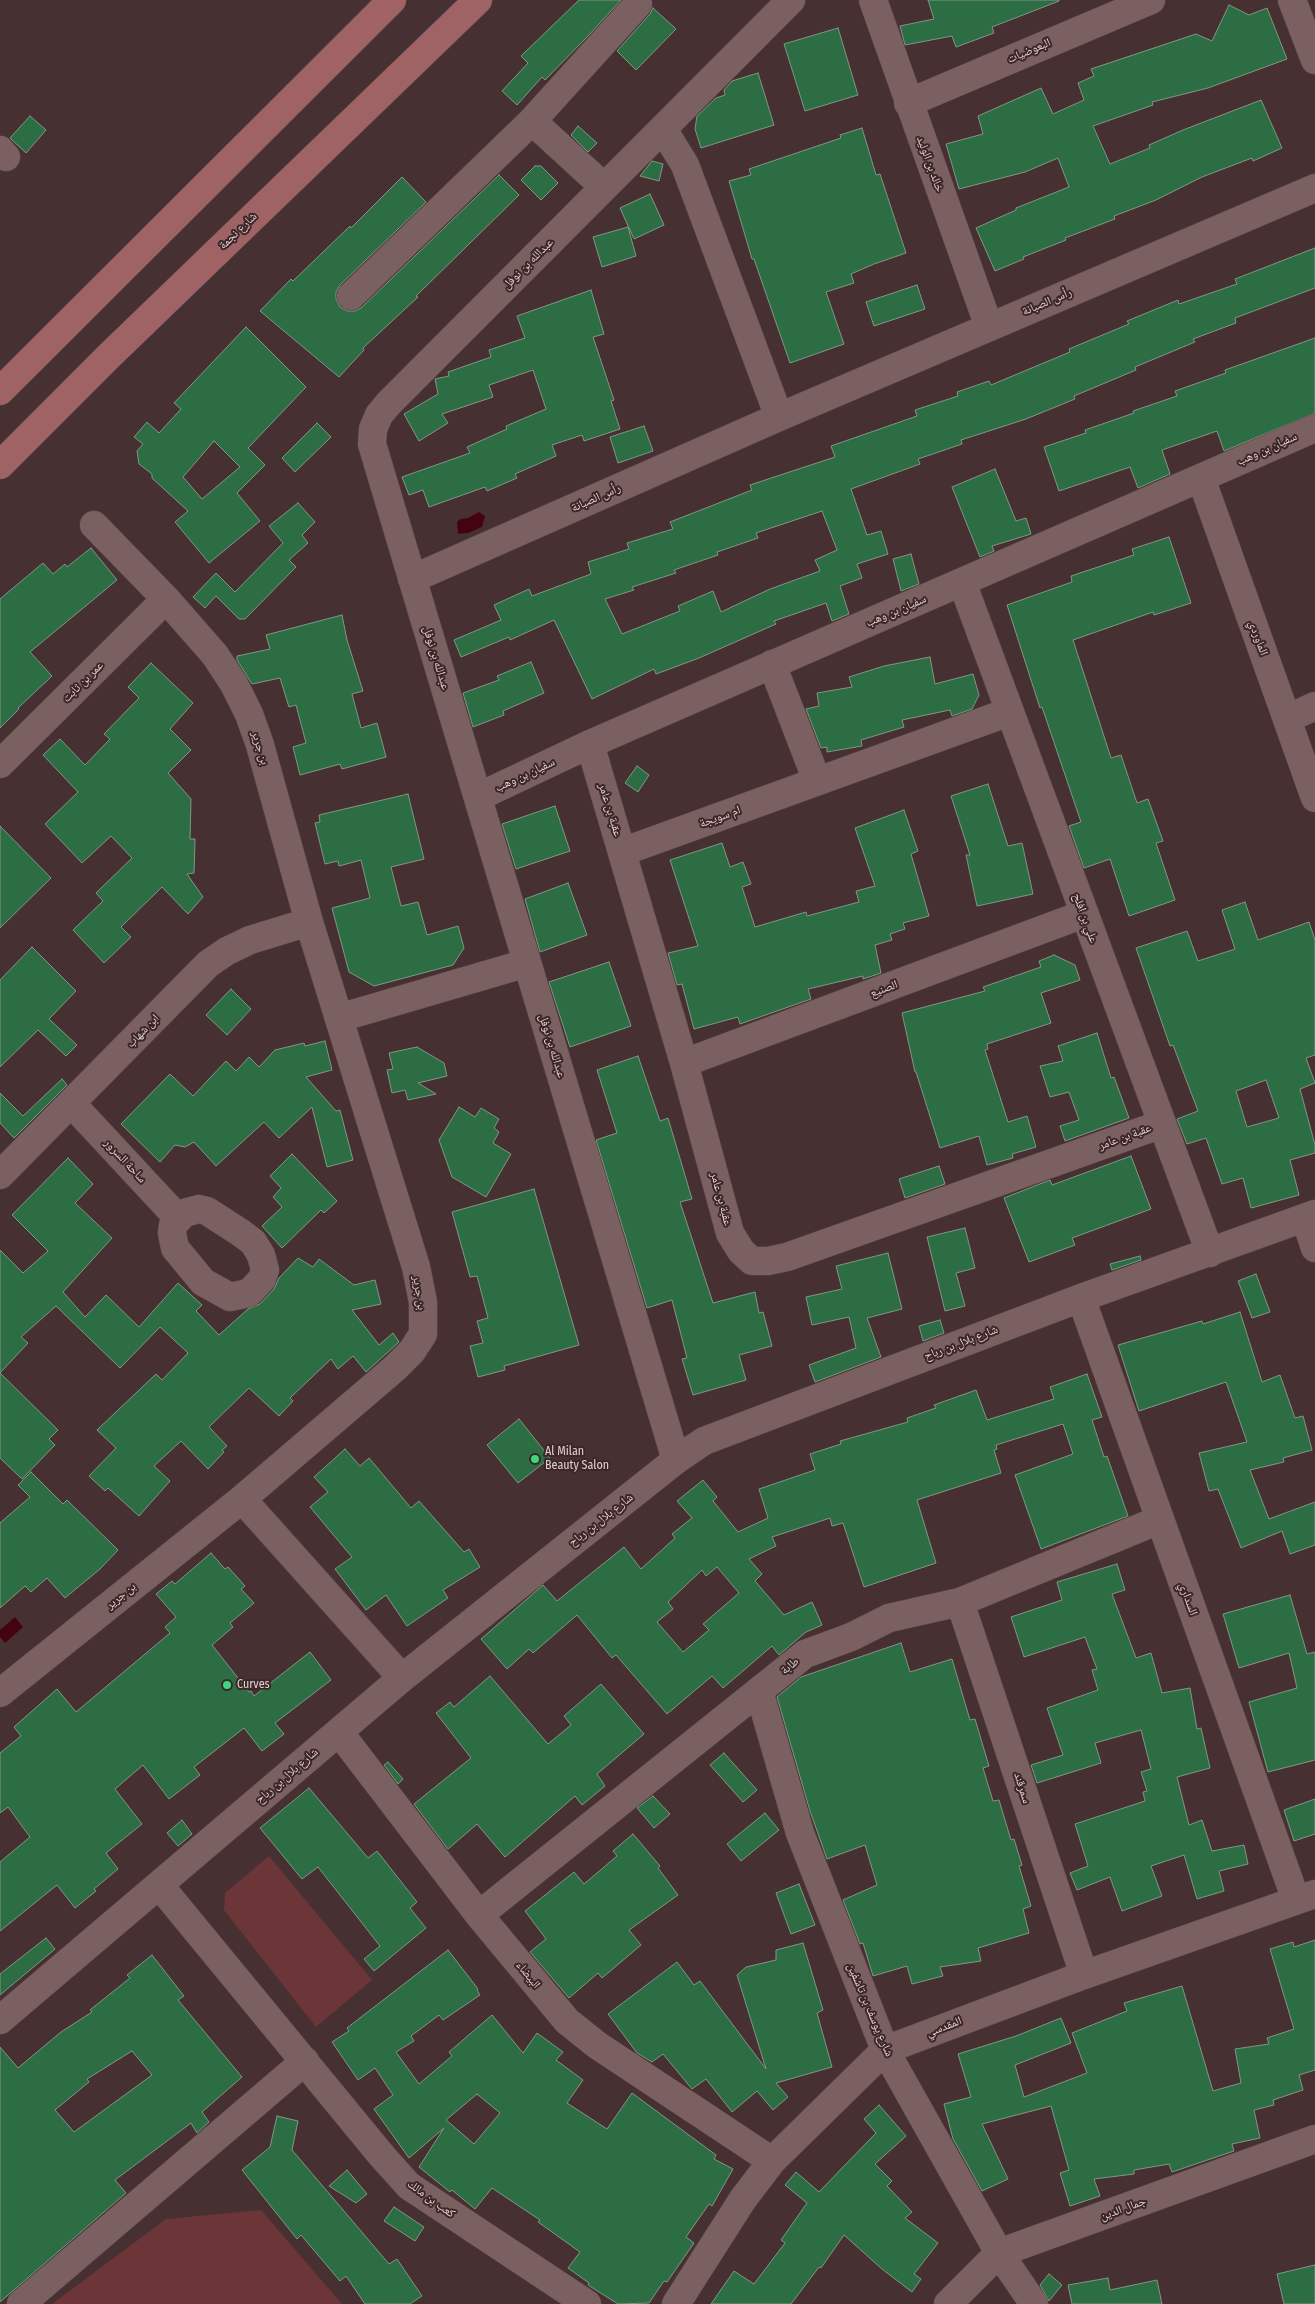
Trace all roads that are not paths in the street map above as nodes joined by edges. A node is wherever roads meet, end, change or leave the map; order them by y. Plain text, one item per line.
1 (392, 0) edge
2 (478, 0) edge
3 (791, 0) edge
4 (873, 0) edge
5 (1150, 0) edge
6 (1292, 0) edge
7 (638, 4) dead end
8 (1315, 60) edge
9 (908, 103) junction
10 (532, 121) junction
11 (662, 129) junction
12 (604, 187) junction
13 (1315, 188) edge
14 (351, 296) dead end
15 (989, 327) junction
16 (0, 391) edge
17 (779, 417) junction
18 (1315, 428) edge
19 (0, 465) edge
20 (1201, 478) junction
21 (94, 525) dead end
22 (412, 579) junction
23 (962, 582) junction
24 (166, 599) junction
25 (772, 664) junction
26 (1315, 706) edge
27 (1009, 712) junction
28 (1287, 719) junction
29 (590, 744) junction
30 (0, 764) edge
31 (817, 782) junction
32 (478, 797) junction
33 (1315, 798) edge
34 (622, 852) junction
35 (1084, 914) junction
36 (308, 922) junction
37 (527, 963) junction
38 (339, 1018) junction
39 (684, 1063) junction
40 (72, 1104) junction
41 (1162, 1124) junction
42 (0, 1175) edge
43 (1310, 1216) edge
44 (178, 1218) dead end
45 (1315, 1248) edge
46 (1210, 1253) junction
47 (1081, 1298) junction
48 (676, 1460) junction
49 (242, 1500) junction
50 (1159, 1520) junction
51 (960, 1602) junction
52 (402, 1678) junction
53 (3, 1684) edge
54 (759, 1691) junction
55 (339, 1732) junction
56 (160, 1886) junction
57 (1306, 1897) edge
58 (479, 1915) junction
59 (1084, 1975) junction
60 (0, 2020) edge
61 (885, 2050) junction
62 (305, 2061) junction
63 (1315, 2140) edge
64 (772, 2161) junction
65 (999, 2253) junction
66 (21, 2304) edge
67 (587, 2304) edge
68 (676, 2304) edge
69 (948, 2304) edge
70 (1034, 2304) edge

1 - 16 main road
2 - 19 main road, شارع نجمة
3 - 11 street, عبدالله بن نوفل
4 - 9 street, خالد بن الوليد
5 - 9 street, البعوضيات
6 - 8 street
7 - 10 street
9 - 15 street, خالد بن الوليد
10 - 12 street
10 - 14 street
11 - 12 street, عبدالله بن نوفل
11 - 17 street
12 - 22 street, عبدالله بن نوفل
13 - 15 street, رأس الصبانة
15 - 17 street, رأس الصبانة
17 - 22 street, رأس الصبانة
18 - 20 street, سفيان بن وهب
20 - 23 street, سفيان بن وهب
20 - 28 street, الماوردي
21 - 24 street, بن جرير
22 - 32 street, عبدالله بن نوفل
23 - 25 street, سفيان بن وهب
23 - 27 street, علي بن افلح
24 - 30 street, عمر بن ثابت
24 - 36 street, بن جرير
25 - 29 street, سفيان بن وهب
25 - 31 street
26 - 28 street
27 - 31 street, ام سويجة
27 - 35 street, علي بن افلح
28 - 33 street, الماوردي
29 - 32 street, سفيان بن وهب
29 - 34 street, عقبة بن عامر
31 - 34 street, ام سويجة
32 - 37 street, عبدالله بن نوفل
34 - 39 street, عقبة بن عامر
35 - 39 street, الصنيع
35 - 41 street, علي بن افلح
36 - 38 street, بن جرير
36 - 40 street, ابن شهاب
37 - 38 street
37 - 48 street, عبدالله بن نوفل
38 - 49 street, بن جرير
39 - 41 street, عقبة بن عامر
40 - 42 street, ابن شهاب
40 - 44 street, ساحة السرور
41 - 46 street, علي بن افلح
43 - 45 street
43 - 46 street, شارع بلال بن رباح
46 - 47 street, شارع بلال بن رباح
47 - 48 street, شارع بلال بن رباح
47 - 50 street, السداري
48 - 52 street, شارع بلال بن رباح
49 - 52 street
49 - 53 street, بن جرير
50 - 51 street, طابة
50 - 57 street, السداري
51 - 54 street, طابة
51 - 59 street, سمرقند
52 - 55 street, شارع بلال بن رباح
54 - 58 street, طابة
54 - 61 street, شارع يوسف بن تاشفين
55 - 56 street, شارع بلال بن رباح
55 - 58 street, البيضاء
56 - 60 street, شارع بلال بن رباح
56 - 62 street, كعب بن مالك
57 - 59 street, المقدسي
58 - 64 street, البيضاء
59 - 61 street, المقدسي
61 - 64 street, المقدسي
61 - 65 street, شارع يوسف بن تاشفين
62 - 66 street
62 - 67 street, كعب بن مالك
63 - 65 street, جمال الدين
64 - 68 street, المقدسي
65 - 69 street, جمال الدين
65 - 70 street, شارع يوسف بن تاشفين

